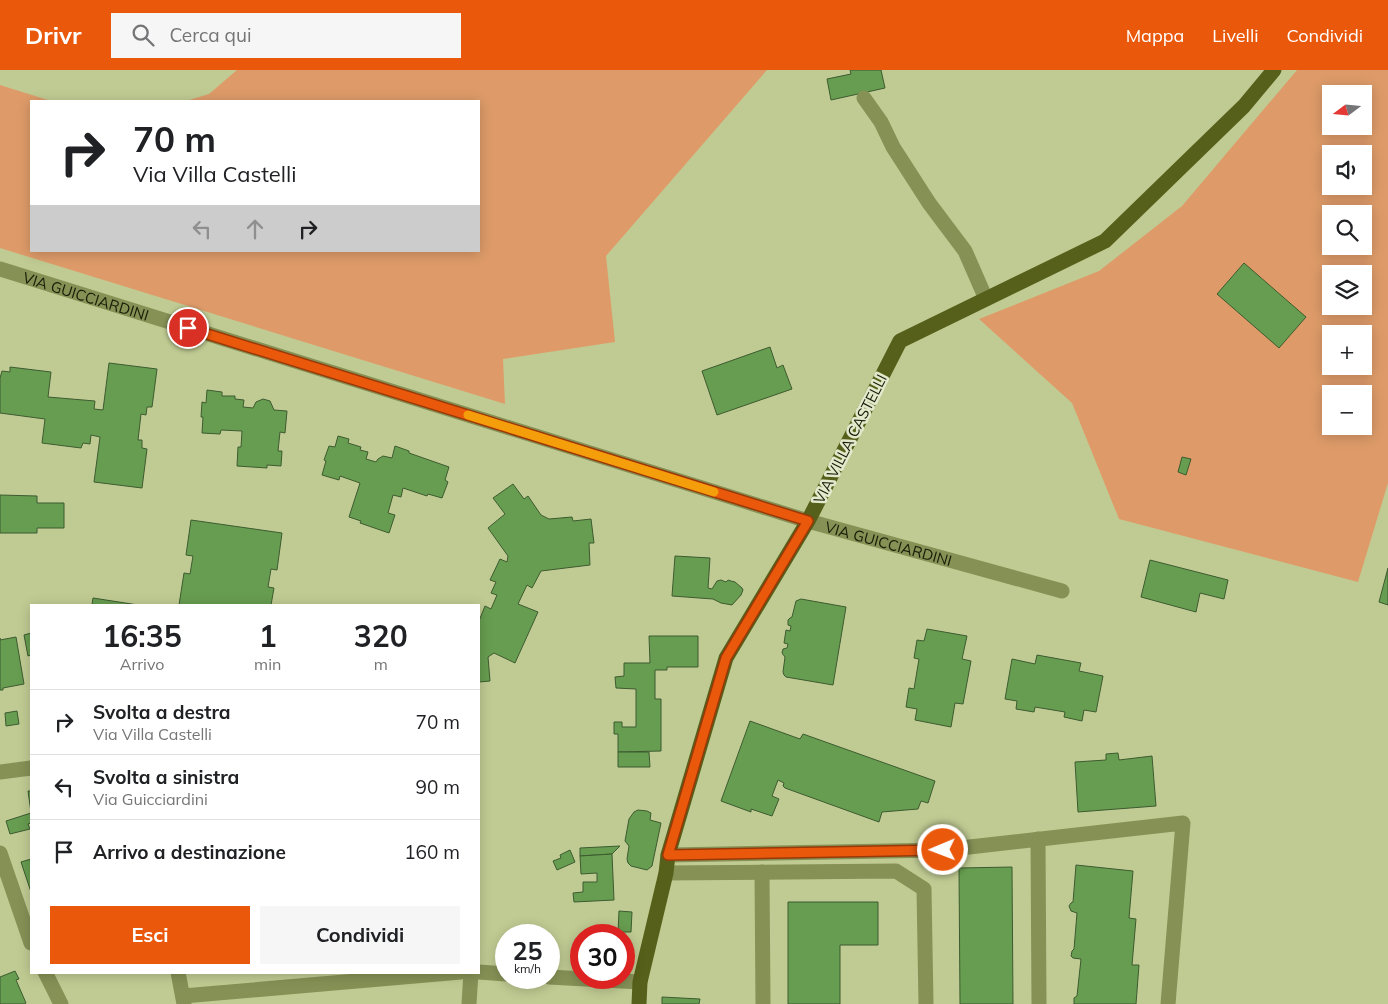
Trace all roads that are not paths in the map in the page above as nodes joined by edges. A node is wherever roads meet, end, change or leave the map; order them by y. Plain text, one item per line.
1 (1274, 70) edge
2 (864, 98) dead end
3 (0, 269) edge
4 (986, 299) junction
5 (808, 521) junction
6 (1062, 591) dead end
7 (30, 768) edge
8 (0, 772) edge
9 (1038, 839) junction
10 (0, 853) edge
11 (668, 855) junction
12 (762, 872) junction
13 (666, 873) junction
14 (30, 940) edge
15 (480, 972) edge
16 (495, 973) edge
17 (47, 974) edge
18 (178, 974) edge
19 (441, 974) edge
20 (471, 974) edge
21 (560, 978) edge
22 (640, 982) junction
23 (184, 1000) edge
24 (61, 1004) edge
25 (469, 1004) edge
26 (639, 1004) edge
27 (763, 1004) edge
28 (926, 1004) edge
29 (1039, 1004) edge
30 (1168, 1004) edge

1 - 4 main road, VIA VILLA CASTELLI
2 - 4 street
3 - 5 street, VIA GUICCIARDINI
4 - 5 main road, VIA VILLA CASTELLI
5 - 6 street, VIA GUICCIARDINI
5 - 11 main road, VIA VILLA CASTELLI
7 - 8 street
9 - 11 street
9 - 29 street
9 - 30 street
10 - 14 street
11 - 13 main road, VIA VILLA CASTELLI
12 - 13 street
12 - 27 street
12 - 28 street
13 - 22 main road, VIA VILLA CASTELLI
15 - 16 street
17 - 24 street
18 - 23 street
19 - 23 street
20 - 25 street
21 - 22 street
22 - 26 main road, VIA VILLA CASTELLI

